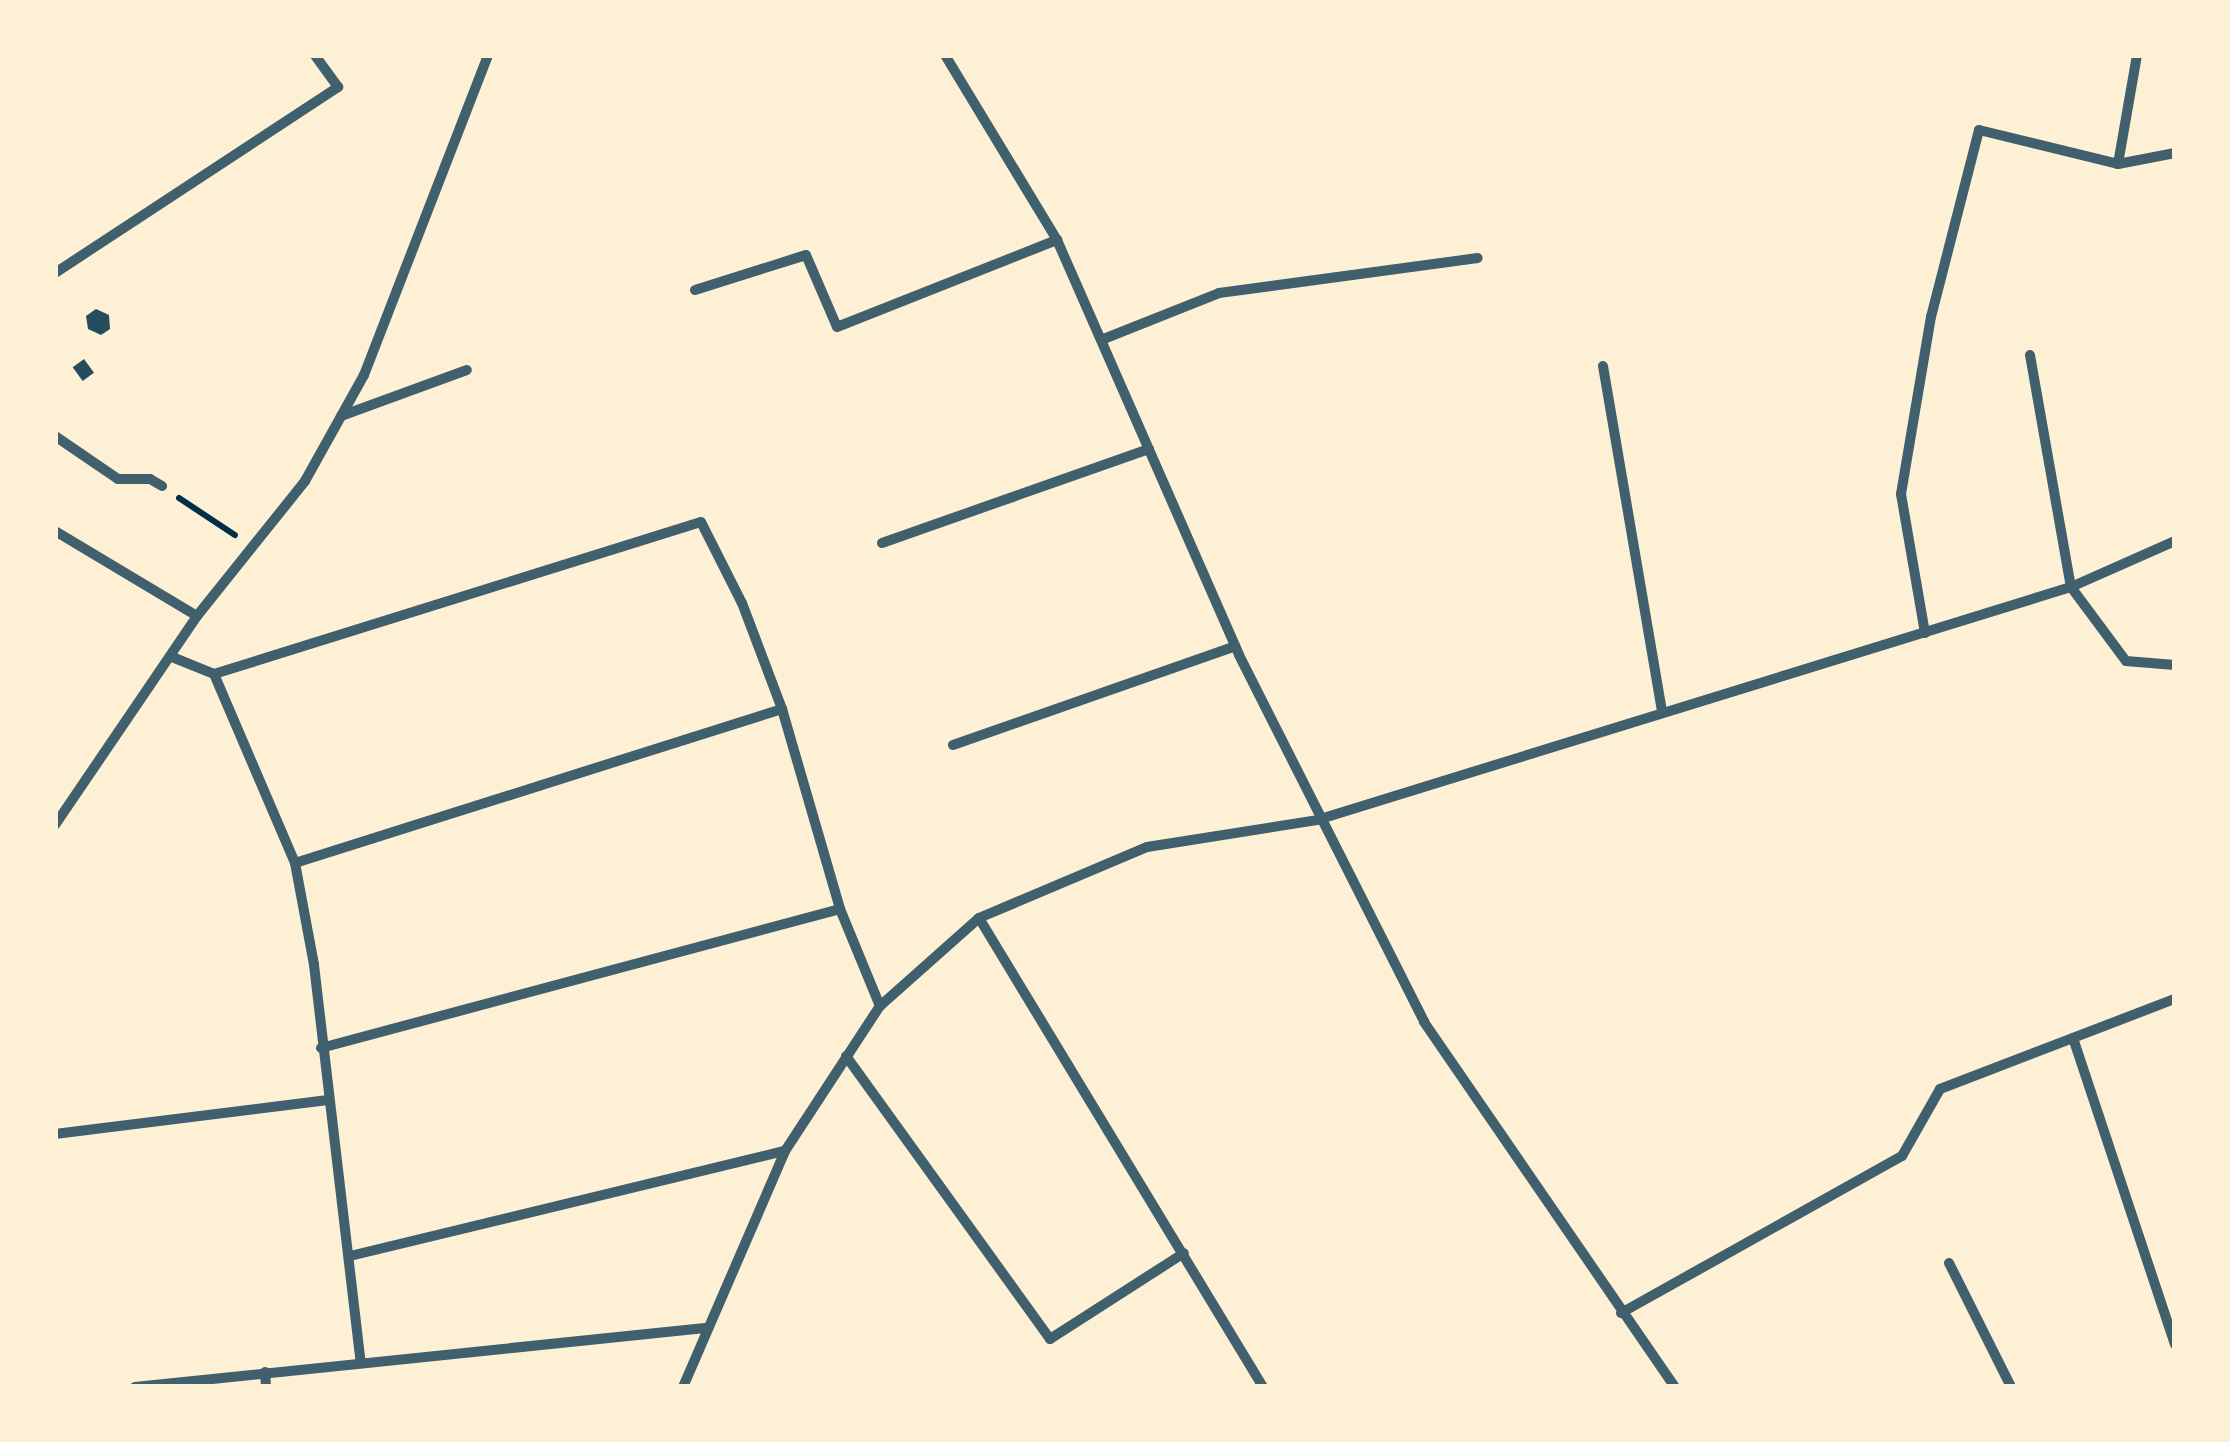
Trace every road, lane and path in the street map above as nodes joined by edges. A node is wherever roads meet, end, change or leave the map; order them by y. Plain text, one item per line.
1 (315, 55) edge
2 (488, 55) edge
3 (945, 55) edge
4 (2137, 55) edge
5 (2175, 153) edge
6 (2118, 164) junction
7 (1056, 240) junction
8 (1478, 258) dead end
9 (55, 273) edge
10 (695, 290) dead end
11 (1100, 340) junction
12 (2030, 355) dead end
13 (1603, 366) dead end
14 (467, 370) dead end
15 (341, 416) junction
16 (55, 436) edge
17 (1148, 448) junction
18 (162, 486) joint
19 (55, 531) edge
20 (2175, 541) edge
21 (882, 543) dead end
22 (249, 544) junction
23 (2071, 587) junction
24 (197, 616) junction
25 (1925, 634) junction
26 (1234, 646) junction
27 (172, 657) junction
28 (2175, 665) edge
29 (214, 674) junction
30 (782, 709) junction
31 (1662, 710) junction
32 (953, 745) dead end
33 (1318, 820) junction
34 (55, 825) edge
35 (295, 862) junction
36 (840, 909) junction
37 (979, 918) junction
38 (2175, 999) edge
39 (880, 1006) junction
40 (2073, 1038) junction
41 (321, 1048) junction
42 (846, 1056) junction
43 (328, 1100) junction
44 (55, 1134) edge
45 (785, 1151) junction
46 (1184, 1253) junction
47 (350, 1256) junction
48 (1949, 1262) dead end
49 (1621, 1314) junction
50 (704, 1328) junction
51 (2175, 1344) edge
52 (361, 1363) junction
53 (265, 1372) junction
54 (135, 1387) edge
55 (266, 1387) edge
56 (684, 1387) edge
57 (1263, 1387) edge
58 (1676, 1387) edge
59 (2010, 1387) edge

1 - 9 street
2 - 15 street
3 - 7 street
4 - 6 street
5 - 6 street
6 - 25 street
7 - 10 street
7 - 11 street
8 - 11 street
11 - 17 street
12 - 23 street
13 - 31 street
14 - 15 street
15 - 22 street
16 - 18 street
17 - 21 street
17 - 26 street
18 - 22 path
19 - 24 street
20 - 23 street
22 - 24 street
23 - 25 street
23 - 28 street
24 - 27 street
25 - 31 street
26 - 32 street
26 - 33 street
27 - 29 street
27 - 34 street
29 - 30 street
29 - 35 street
30 - 35 street
30 - 36 street
31 - 33 street
33 - 37 street
33 - 49 street
35 - 41 street
36 - 39 street
36 - 41 street
37 - 39 street
37 - 46 street
38 - 40 street
39 - 42 street
40 - 49 street
40 - 51 street
41 - 43 street
42 - 45 street
42 - 46 street
43 - 44 street
43 - 47 street
45 - 47 street
45 - 50 street
46 - 57 street
47 - 52 street
48 - 59 street
49 - 58 street
50 - 52 street
50 - 56 street
52 - 53 street
53 - 54 street
53 - 55 street

